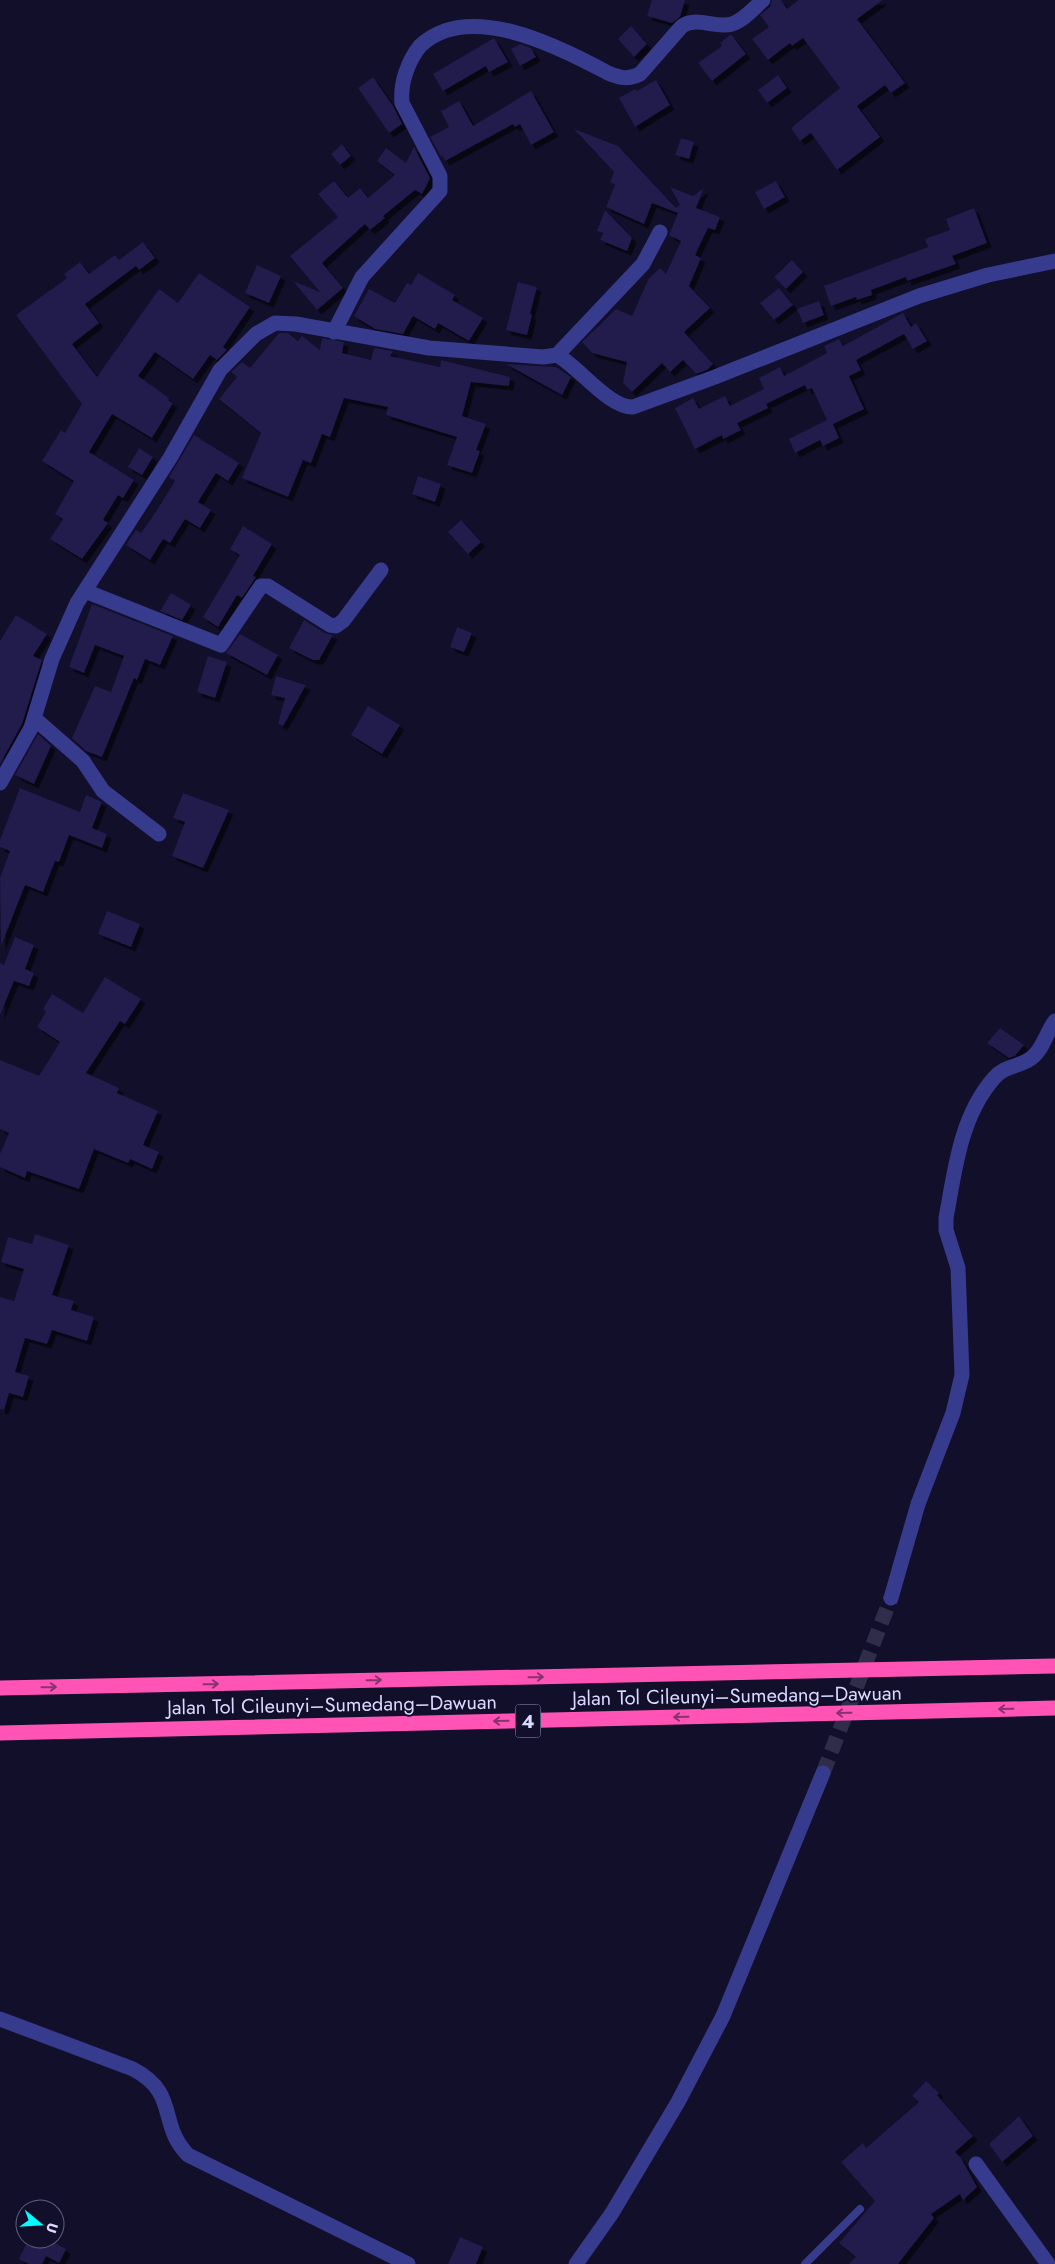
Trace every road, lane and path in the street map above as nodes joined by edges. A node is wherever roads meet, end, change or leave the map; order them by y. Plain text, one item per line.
1 (763, 0) edge
2 (660, 232) dead end
3 (1055, 261) edge
4 (334, 332) junction
5 (558, 355) junction
6 (381, 570) dead end
7 (85, 591) junction
8 (34, 718) junction
9 (0, 782) edge
10 (158, 834) dead end
11 (1055, 1021) edge
12 (891, 1598) tunnel mouth
13 (1055, 1666) edge
14 (0, 1688) edge
15 (1055, 1708) edge
16 (0, 1733) edge
17 (823, 1773) tunnel mouth
18 (0, 2019) edge
19 (976, 2164) dead end
20 (860, 2208) dead end
21 (408, 2264) edge
22 (576, 2264) edge
23 (805, 2264) edge
24 (1048, 2264) edge

1 - 4 street
2 - 5 street
3 - 5 street
4 - 5 street
4 - 7 street
6 - 7 street
7 - 8 street
8 - 9 street
8 - 10 street
11 - 12 street
14 -> 13 highway, Jalan Tol Cileunyi–Sumedang–Dawuan / 4
15 -> 16 highway, Jalan Tol Cileunyi–Sumedang–Dawuan / 4
17 - 22 street
18 - 21 street
19 - 24 street
20 - 23 lane

